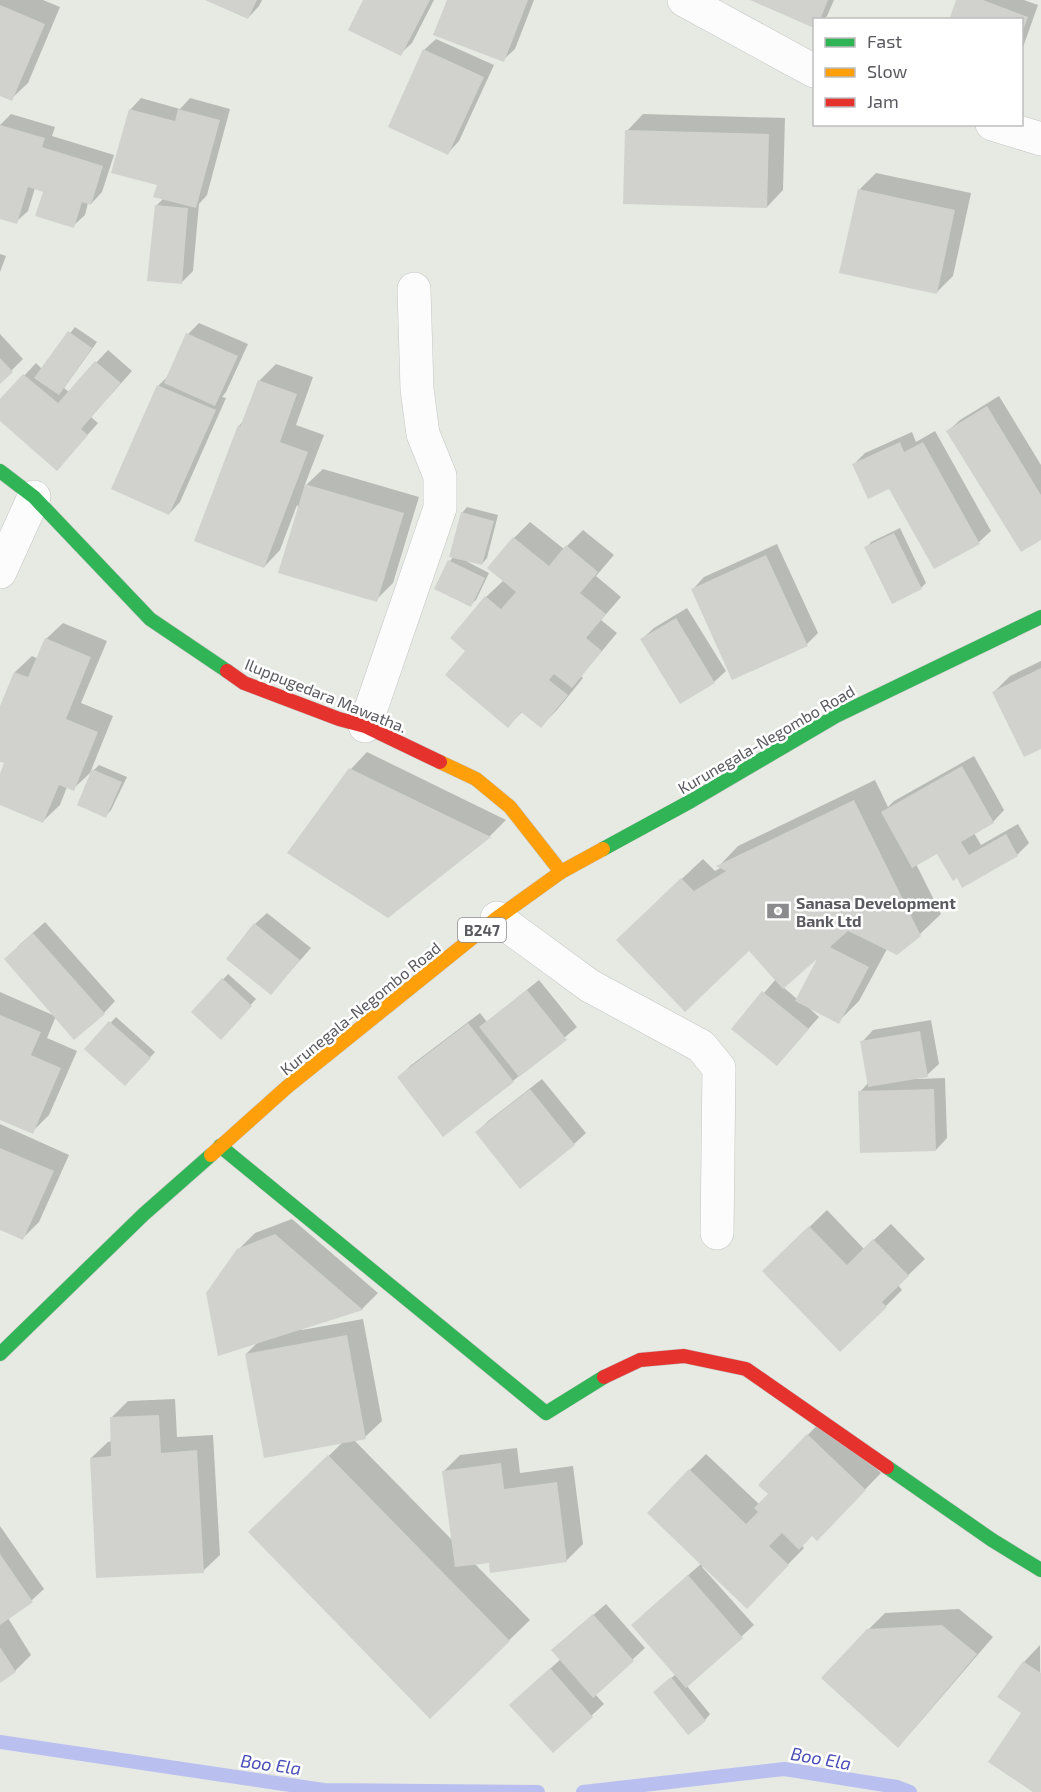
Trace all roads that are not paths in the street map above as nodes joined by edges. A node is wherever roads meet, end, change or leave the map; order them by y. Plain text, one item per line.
1 (684, 0) edge
2 (813, 70) edge
3 (999, 126) edge
4 (1041, 139) edge
5 (414, 289) dead end
6 (0, 471) edge
7 (34, 497) junction
8 (0, 572) edge
9 (1041, 616) edge
10 (364, 726) junction
11 (561, 872) junction
12 (497, 918) junction
13 (219, 1146) junction
14 (717, 1233) dead end
15 (0, 1354) edge
16 (1041, 1570) edge

1 - 2 street
3 - 4 street
5 - 10 street
6 - 7 street, Iluppugedara Mawatha.
7 - 8 street
7 - 10 street, Iluppugedara Mawatha.
9 - 11 street, Kurunegala-Negombo Road / B247
10 - 11 street, Iluppugedara Mawatha.
11 - 12 street, Kurunegala-Negombo Road / B247
12 - 13 street, Kurunegala-Negombo Road / B247
12 - 14 street
13 - 15 street, Kurunegala-Negombo Road / B247
13 - 16 street

